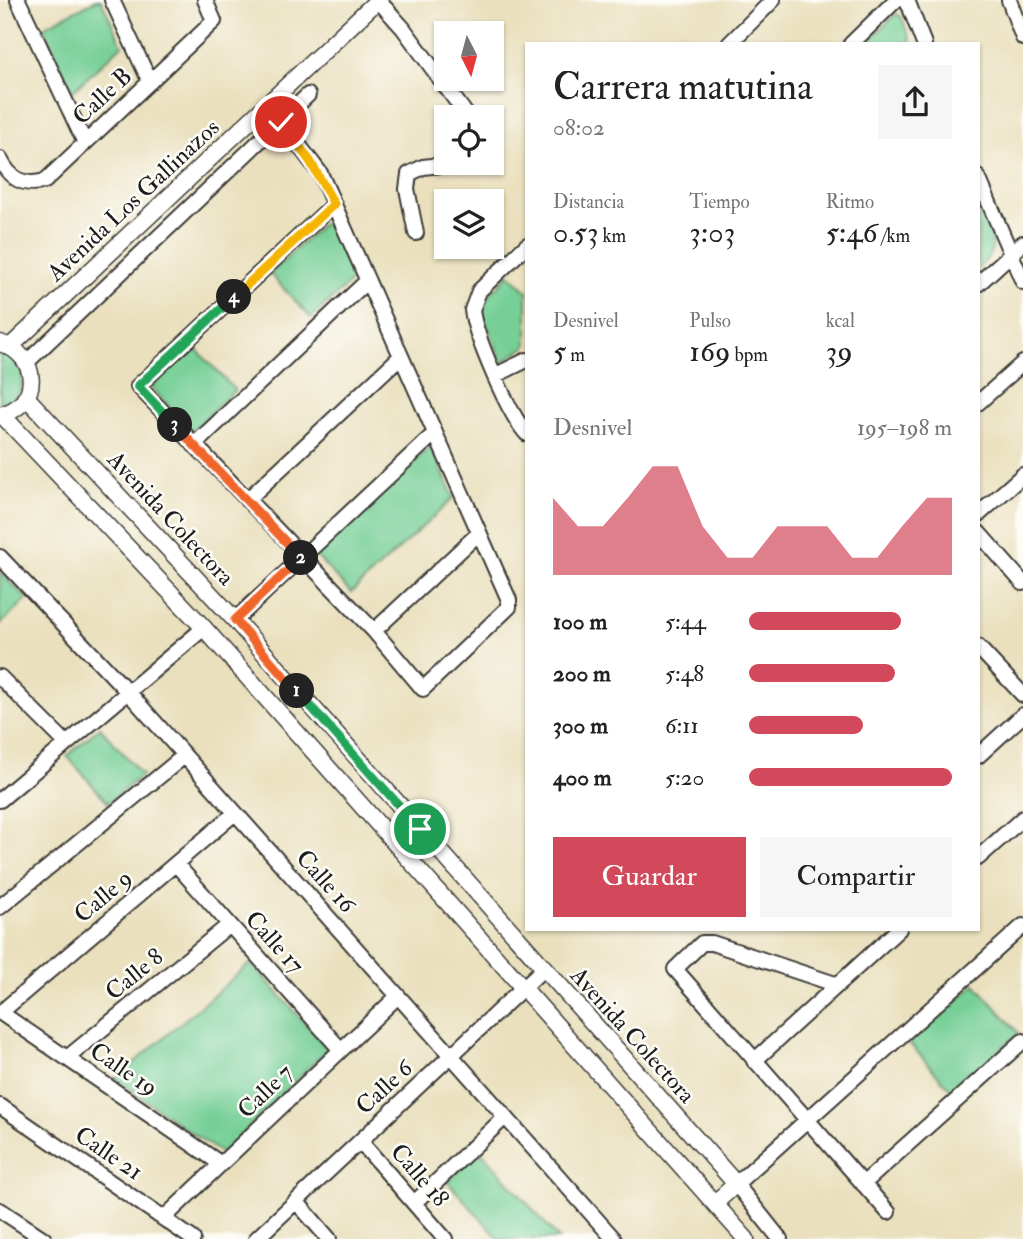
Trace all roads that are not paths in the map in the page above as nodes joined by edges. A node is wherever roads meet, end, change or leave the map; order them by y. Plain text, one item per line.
1 (18, 0) edge
2 (112, 0) edge
3 (205, 0) edge
4 (378, 0) edge
5 (773, 0) edge
6 (896, 0) edge
7 (907, 0) edge
8 (1009, 0) edge
9 (1023, 38) edge
10 (731, 42) edge
11 (853, 42) edge
12 (923, 42) edge
13 (150, 82) junction
14 (308, 95) dead end
15 (459, 105) edge
16 (281, 122) junction
17 (85, 143) junction
18 (0, 159) edge
19 (434, 166) edge
20 (980, 182) edge
21 (334, 204) junction
22 (416, 233) dead end
23 (1023, 243) edge
24 (525, 247) edge
25 (1010, 255) junction
26 (367, 281) junction
27 (980, 282) edge
28 (1023, 282) edge
29 (5, 344) edge
30 (400, 357) junction
31 (525, 361) edge
32 (27, 362) junction
33 (1023, 363) edge
34 (496, 375) junction
35 (26, 397) junction
36 (980, 401) edge
37 (1, 415) edge
38 (525, 432) edge
39 (435, 433) junction
40 (194, 445) junction
41 (1023, 475) edge
42 (247, 500) junction
43 (980, 513) edge
44 (480, 533) junction
45 (980, 534) edge
46 (0, 557) edge
47 (302, 557) junction
48 (1023, 583) edge
49 (235, 620) junction
50 (204, 628) junction
51 (374, 631) junction
52 (980, 650) edge
53 (0, 677) edge
54 (128, 692) junction
55 (1023, 695) edge
56 (1023, 715) edge
57 (67, 744) junction
58 (980, 754) edge
59 (184, 756) junction
60 (1, 797) edge
61 (235, 813) junction
62 (1023, 818) edge
63 (980, 856) edge
64 (176, 864) junction
65 (0, 907) edge
66 (229, 925) junction
67 (1023, 926) edge
68 (896, 931) edge
69 (543, 969) junction
70 (838, 985) junction
71 (522, 989) junction
72 (398, 996) junction
73 (0, 1013) edge
74 (1023, 1041) edge
75 (341, 1050) junction
76 (451, 1056) junction
77 (67, 1058) junction
78 (754, 1060) junction
79 (0, 1106) edge
80 (505, 1116) junction
81 (807, 1121) junction
82 (360, 1141) junction
83 (221, 1164) junction
84 (736, 1184) junction
85 (863, 1184) junction
86 (296, 1201) junction
87 (414, 1203) junction
88 (715, 1203) junction
89 (0, 1210) edge
90 (888, 1212) dead end
91 (164, 1218) junction
92 (38, 1237) edge
93 (193, 1239) edge
94 (256, 1239) edge
95 (329, 1239) edge
96 (445, 1239) edge
97 (614, 1239) edge
98 (746, 1239) edge
99 (780, 1239) edge

1 - 17 street
2 - 13 street
3 - 13 street, Calle B
4 - 15 street
4 - 29 street, Avenida Los Gallinazos
5 - 10 street
6 - 11 street
7 - 12 street
8 - 9 street
13 - 17 street, Calle B
14 - 16 street, Avenida Los Gallinazos
16 - 21 street
16 - 32 street, Avenida Los Gallinazos
17 - 18 street, Calle B
19 - 22 street
20 - 25 street
21 - 26 street
21 - 40 street
23 - 25 street
24 - 34 street
25 - 27 street
25 - 28 street
26 - 30 street
26 - 40 street
29 - 32 street
30 - 39 street
30 - 42 street
31 - 34 street
32 - 35 street
33 - 36 street
34 - 38 street
35 - 37 street
35 - 49 street, Avenida Colectora
37 - 50 street, Avenida Colectora
39 - 44 street
39 - 47 street
40 - 42 street
41 - 43 street
42 - 47 street
44 - 51 street
44 - 51 street
45 - 48 street
46 - 54 street, Calle 16
47 - 49 street
47 - 51 street
49 - 69 street, Avenida Colectora
50 - 54 street
50 - 71 street, Avenida Colectora
52 - 55 street
53 - 57 street
54 - 57 street
54 - 59 street, Calle 16
56 - 58 street
57 - 60 street
59 - 61 street, Calle 16
59 - 65 street
61 - 64 street, Calle 9
61 - 72 street, Calle 16
62 - 63 street
64 - 66 street, Calle 17
64 - 73 street, Calle 9
66 - 75 street, Calle 17
66 - 77 street, Calle 8
67 - 81 street
68 - 70 street
69 - 71 street, Calle 6
69 - 84 street, Avenida Colectora
70 - 78 street
70 - 78 street
71 - 76 street, Calle 6
71 - 88 street, Avenida Colectora
72 - 75 street, Calle 7
72 - 76 street, Calle 16
73 - 77 street, Calle 19
74 - 85 street
75 - 83 street, Calle 7
76 - 80 street, Calle 16
76 - 82 street, Calle 6
77 - 83 street, Calle 19
78 - 81 street
79 - 91 street, Calle 21
80 - 87 street
80 - 97 street, Calle 16
81 - 84 street
81 - 85 street
82 - 86 street, Calle 6
82 - 87 street, Calle 18
83 - 91 street, Calle 7
84 - 88 street
84 - 99 street, Avenida Colectora
85 - 90 street
86 - 94 street, Calle 6
86 - 95 street
87 - 96 street, Calle 18
88 - 98 street, Avenida Colectora
89 - 92 street
91 - 93 street, Calle 21

